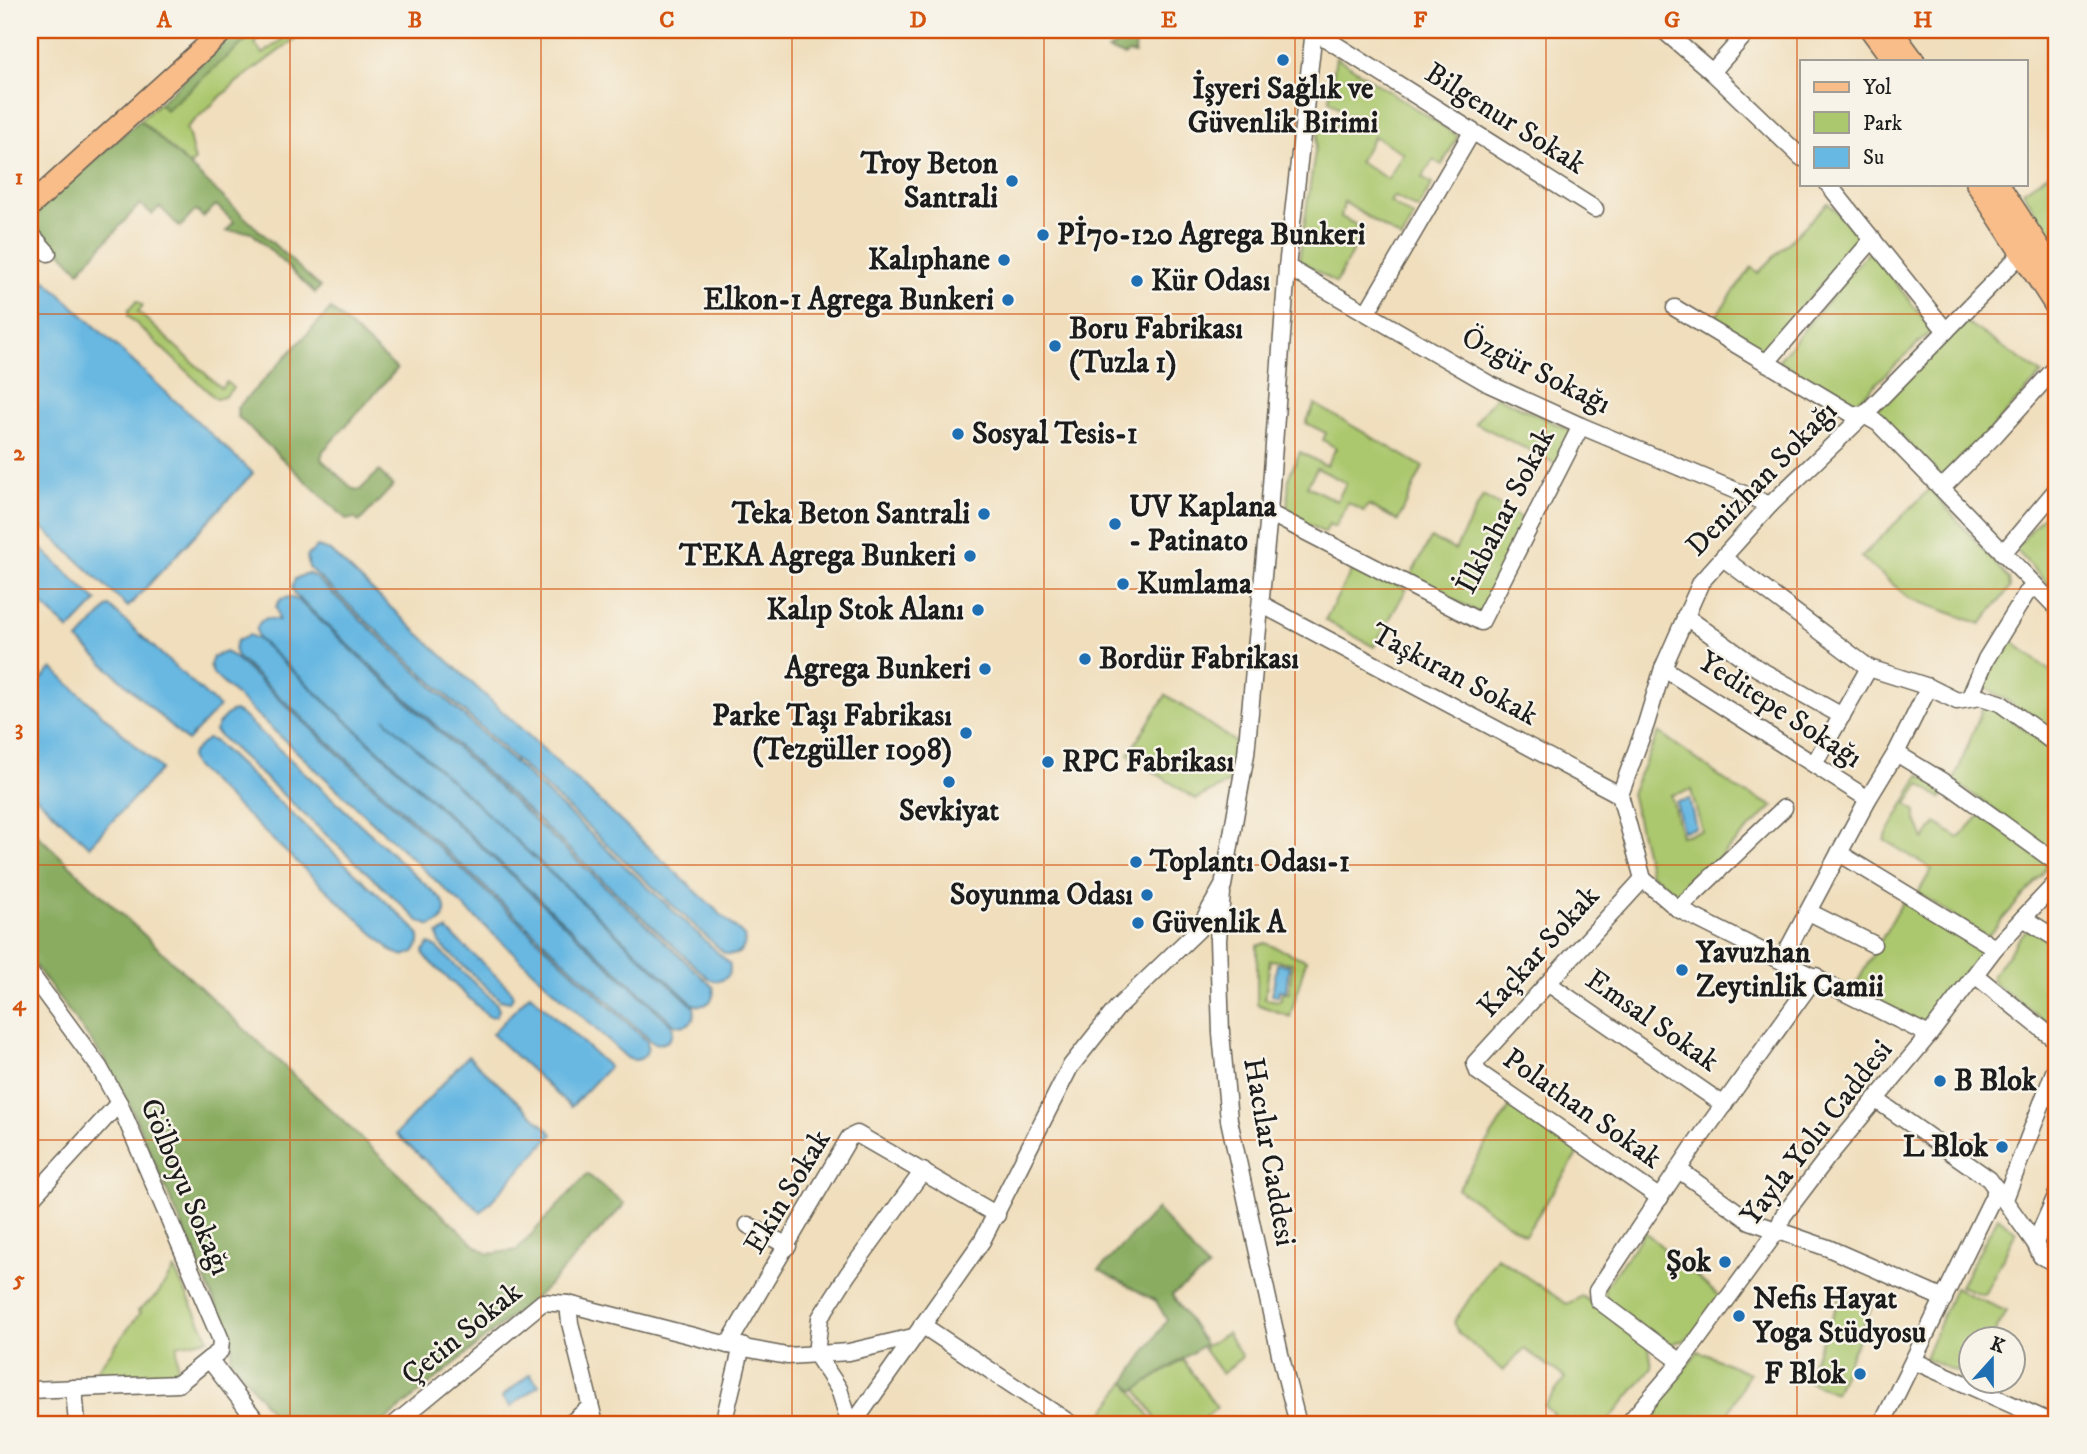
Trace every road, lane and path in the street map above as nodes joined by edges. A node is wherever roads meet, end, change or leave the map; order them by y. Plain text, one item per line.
1 (202, 30) edge
2 (224, 30) edge
3 (1314, 30) edge
4 (1663, 30) edge
5 (1749, 30) edge
6 (1871, 30) edge
7 (1891, 30) edge
8 (1893, 60) edge
9 (1913, 60) edge
10 (1712, 72) junction
11 (1472, 132) junction
12 (1800, 156) edge
13 (1831, 186) edge
14 (1978, 186) edge
15 (1999, 186) edge
16 (30, 188) edge
17 (30, 206) edge
18 (1595, 209) dead end
19 (30, 233) edge
20 (1873, 239) junction
21 (2022, 252) junction
22 (48, 253) dead end
23 (1287, 267) junction
24 (2057, 275) edge
25 (2057, 308) edge
26 (1675, 309) dead end
27 (1367, 312) junction
28 (1946, 331) junction
29 (1766, 363) junction
30 (2057, 366) edge
31 (1864, 415) junction
32 (1581, 426) junction
33 (1942, 488) junction
34 (2057, 489) edge
35 (1770, 505) junction
36 (1269, 513) junction
37 (2003, 552) junction
38 (1723, 558) junction
39 (2035, 585) junction
40 (1261, 604) junction
41 (2057, 608) edge
42 (1685, 616) junction
43 (1663, 668) junction
44 (1869, 668) junction
45 (1929, 687) junction
46 (1970, 697) junction
47 (1842, 716) junction
48 (2057, 745) edge
49 (1896, 753) junction
50 (1814, 764) junction
51 (1620, 795) junction
52 (1868, 799) junction
53 (1784, 808) dead end
54 (1839, 853) junction
55 (2057, 863) edge
56 (1643, 879) junction
57 (2057, 882) edge
58 (1223, 886) junction
59 (1678, 908) junction
60 (1809, 912) junction
61 (2023, 918) junction
62 (2057, 939) edge
63 (1873, 944) dead end
64 (1995, 948) junction
65 (1782, 960) junction
66 (30, 973) edge
67 (1975, 975) junction
68 (1815, 976) junction
69 (1549, 984) junction
70 (1929, 1035) junction
71 (2057, 1041) edge
72 (1475, 1063) joint
73 (2057, 1063) edge
74 (1875, 1100) junction
75 (119, 1103) junction
76 (1724, 1105) junction
77 (1679, 1170) junction
78 (923, 1171) junction
79 (2001, 1194) junction
80 (2057, 1194) edge
81 (1660, 1198) junction
82 (30, 1200) edge
83 (997, 1215) junction
84 (748, 1225) dead end
85 (1777, 1231) junction
86 (2035, 1243) junction
87 (788, 1246) junction
88 (2057, 1264) edge
89 (1944, 1299) junction
90 (568, 1304) junction
91 (917, 1331) junction
92 (735, 1346) junction
93 (816, 1354) junction
94 (209, 1359) junction
95 (1914, 1361) junction
96 (1681, 1362) junction
97 (74, 1388) junction
98 (30, 1390) edge
99 (590, 1407) junction
100 (77, 1424) edge
101 (259, 1424) edge
102 (395, 1424) edge
103 (570, 1424) edge
104 (595, 1424) edge
105 (723, 1424) edge
106 (851, 1424) edge
107 (1070, 1424) edge
108 (1298, 1424) edge
109 (1628, 1424) edge
110 (1882, 1424) edge
111 (2055, 1424) edge

1 - 16 main road
2 - 17 main road
3 - 11 street, Bilgenur Sokak
3 - 23 street, Hacılar Caddesi
4 - 10 street
5 - 10 street
6 - 8 main road
7 - 9 main road
10 - 12 street
11 - 18 street, Bilgenur Sokak
11 - 27 street
13 - 20 street
14 - 21 main road
15 - 24 main road
19 - 22 street
20 - 28 street
20 - 29 street
21 - 25 main road
21 - 28 street, Denizhan Sokağı
23 - 27 street, Özgür Sokağı
23 - 36 street, Hacılar Caddesi
26 - 29 street
27 - 32 street, Özgür Sokağı
28 - 31 street, Denizhan Sokağı
29 - 31 street
30 - 33 street
31 - 33 street
31 - 35 street, Denizhan Sokağı
32 - 35 street, Özgür Sokağı
32 - 36 street, İlkbahar Sokak
33 - 37 street
34 - 37 street
35 - 38 street, Denizhan Sokağı
36 - 40 street, Hacılar Caddesi
37 - 39 street
38 - 42 street, Denizhan Sokağı
38 - 44 street
39 - 41 street
39 - 46 street
40 - 51 street, Taşkıran Sokak
40 - 58 street, Hacılar Caddesi
42 - 43 street, Denizhan Sokağı
42 - 47 street
43 - 50 street, Yeditepe Sokağı
43 - 51 street, Denizhan Sokağı
44 - 45 street
44 - 47 street
45 - 46 street
45 - 49 street
46 - 48 street
47 - 50 street
49 - 52 street
49 - 55 street
50 - 52 street, Yeditepe Sokağı
51 - 56 street
52 - 54 street
53 - 59 street
54 - 60 street
54 - 64 street
56 - 59 street
56 - 69 street, Kaçkar Sokak
57 - 61 street, Yayla Yolu Caddesi
58 - 83 street
58 - 108 street, Hacılar Caddesi
59 - 65 street
60 - 63 street
60 - 65 street
61 - 62 street
61 - 64 street, Yayla Yolu Caddesi
64 - 67 street, Yayla Yolu Caddesi
65 - 68 street
66 - 75 street, Gölboyu Sokağı
67 - 70 street, Yayla Yolu Caddesi
67 - 71 street
68 - 70 street
68 - 76 street
69 - 72 street, Kaçkar Sokak
69 - 76 street, Emsal Sokak
70 - 74 street, Yayla Yolu Caddesi
72 - 81 street, Polathan Sokak
73 - 79 street
74 - 79 street
74 - 85 street, Yayla Yolu Caddesi
75 - 82 street
75 - 94 street, Gölboyu Sokağı
76 - 77 street
77 - 81 street
77 - 85 street
78 - 83 street, Ekin Sokak
78 - 87 street, Ekin Sokak
78 - 93 street
79 - 86 street
79 - 89 street
80 - 86 street
81 - 96 street
83 - 91 street
84 - 87 street
85 - 89 street
85 - 96 street, Yayla Yolu Caddesi
86 - 88 street
87 - 92 street, Ekin Sokak
89 - 95 street
90 - 92 street
90 - 99 street
90 - 102 street, Çetin Sokak
91 - 93 street
91 - 106 street
91 - 107 street
92 - 93 street
92 - 105 street, Ekin Sokak
93 - 106 street
94 - 97 street
94 - 101 street
95 - 110 street
95 - 111 street
96 - 109 street, Yayla Yolu Caddesi
97 - 98 street
97 - 100 street
99 - 103 street
99 - 104 street

